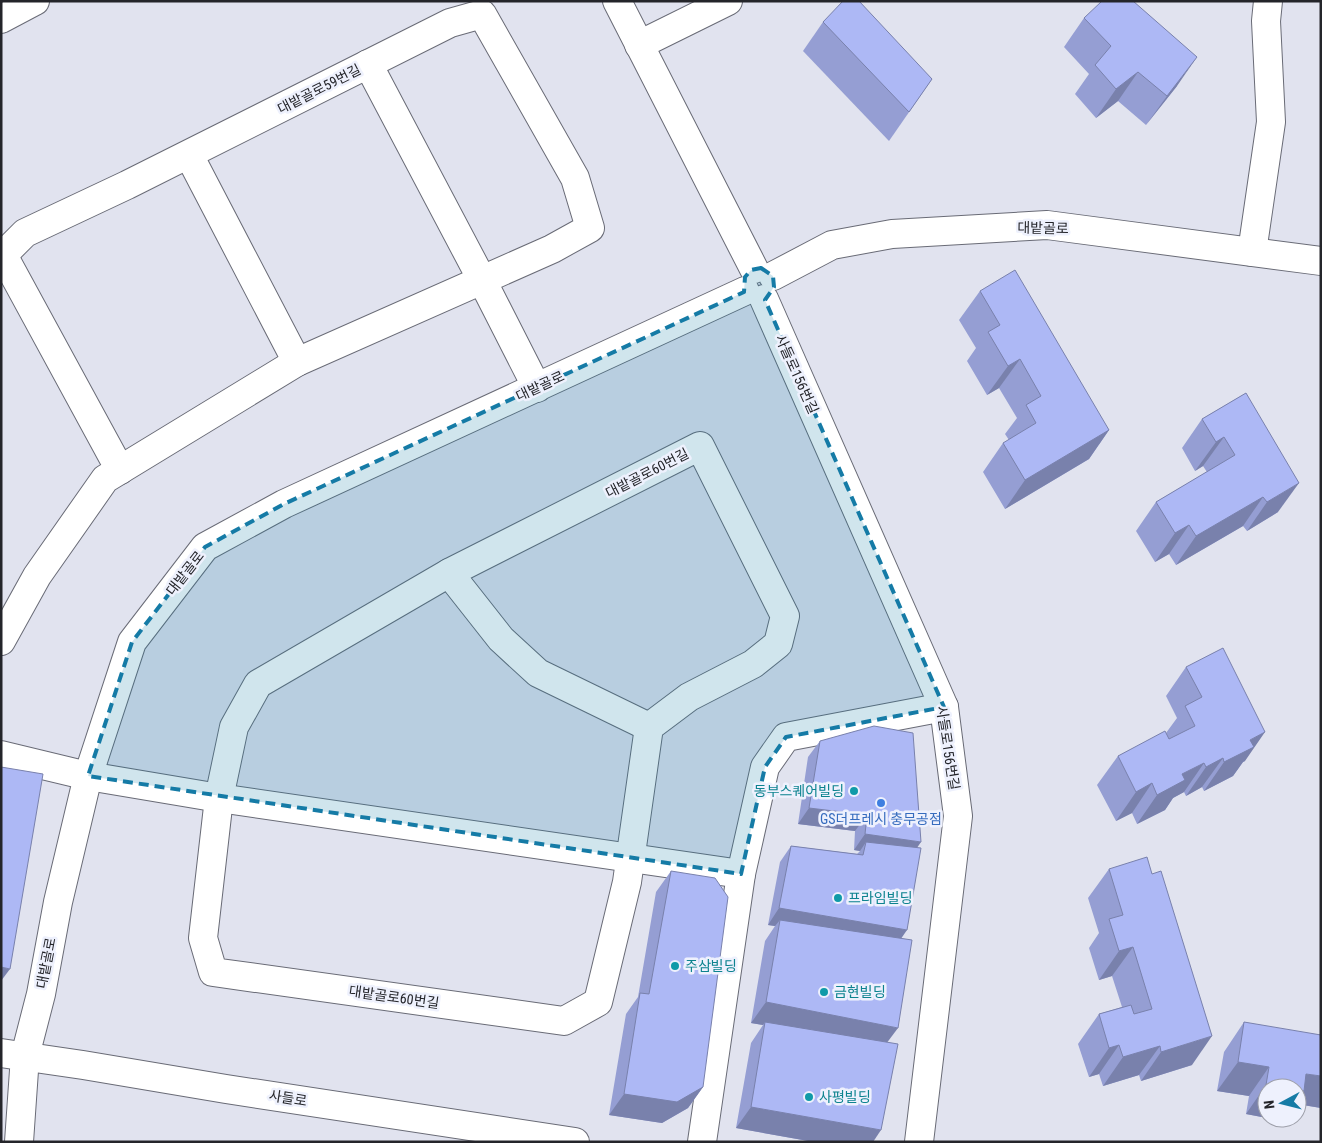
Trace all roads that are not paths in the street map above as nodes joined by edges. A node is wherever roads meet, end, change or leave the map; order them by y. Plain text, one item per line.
1 (35, 1) edge
2 (617, 1) edge
3 (728, 1) edge
4 (1268, 1) edge
5 (1, 19) edge
6 (640, 45) junction
7 (368, 64) junction
8 (188, 155) junction
9 (1252, 252) junction
10 (2, 256) edge
11 (1321, 261) edge
12 (482, 280) junction
13 (759, 284) junction
14 (296, 362) junction
15 (537, 388) junction
16 (120, 470) junction
17 (449, 574) junction
18 (1, 641) edge
19 (944, 707) junction
20 (649, 727) junction
21 (1, 755) edge
22 (88, 776) junction
23 (219, 798) junction
24 (631, 858) junction
25 (741, 874) junction
26 (13, 1054) edge
27 (19, 1142) edge
28 (575, 1142) edge
29 (702, 1142) edge
30 (919, 1142) edge

1 - 5 street
2 - 6 street, 사들로156번길
3 - 6 street
4 - 9 street
6 - 13 street, 사들로156번길
7 - 8 street, 대밭골로59번길
7 - 12 street, 대밭골로59번길
7 - 12 street
8 - 10 street, 대밭골로59번길
8 - 14 street
9 - 11 street, 대밭골로
9 - 13 street, 대밭골로
10 - 16 street
12 - 14 street
12 - 15 street, 대밭골로59번길
13 - 15 street, 대밭골로
13 - 19 street, 사들로156번길
14 - 16 street
15 - 22 street, 대밭골로
16 - 18 street
17 - 20 street
17 - 20 street, 대밭골로60번길
17 - 23 street, 대밭골로60번길
19 - 25 street
19 - 30 street, 사들로156번길
20 - 24 street, 대밭골로60번길
21 - 22 street
22 - 23 street
22 - 26 street, 대밭골로
23 - 24 street
23 - 24 street, 대밭골로60번길
24 - 25 street
25 - 29 street
26 - 27 street, 대밭골로
26 - 28 street, 사들로

